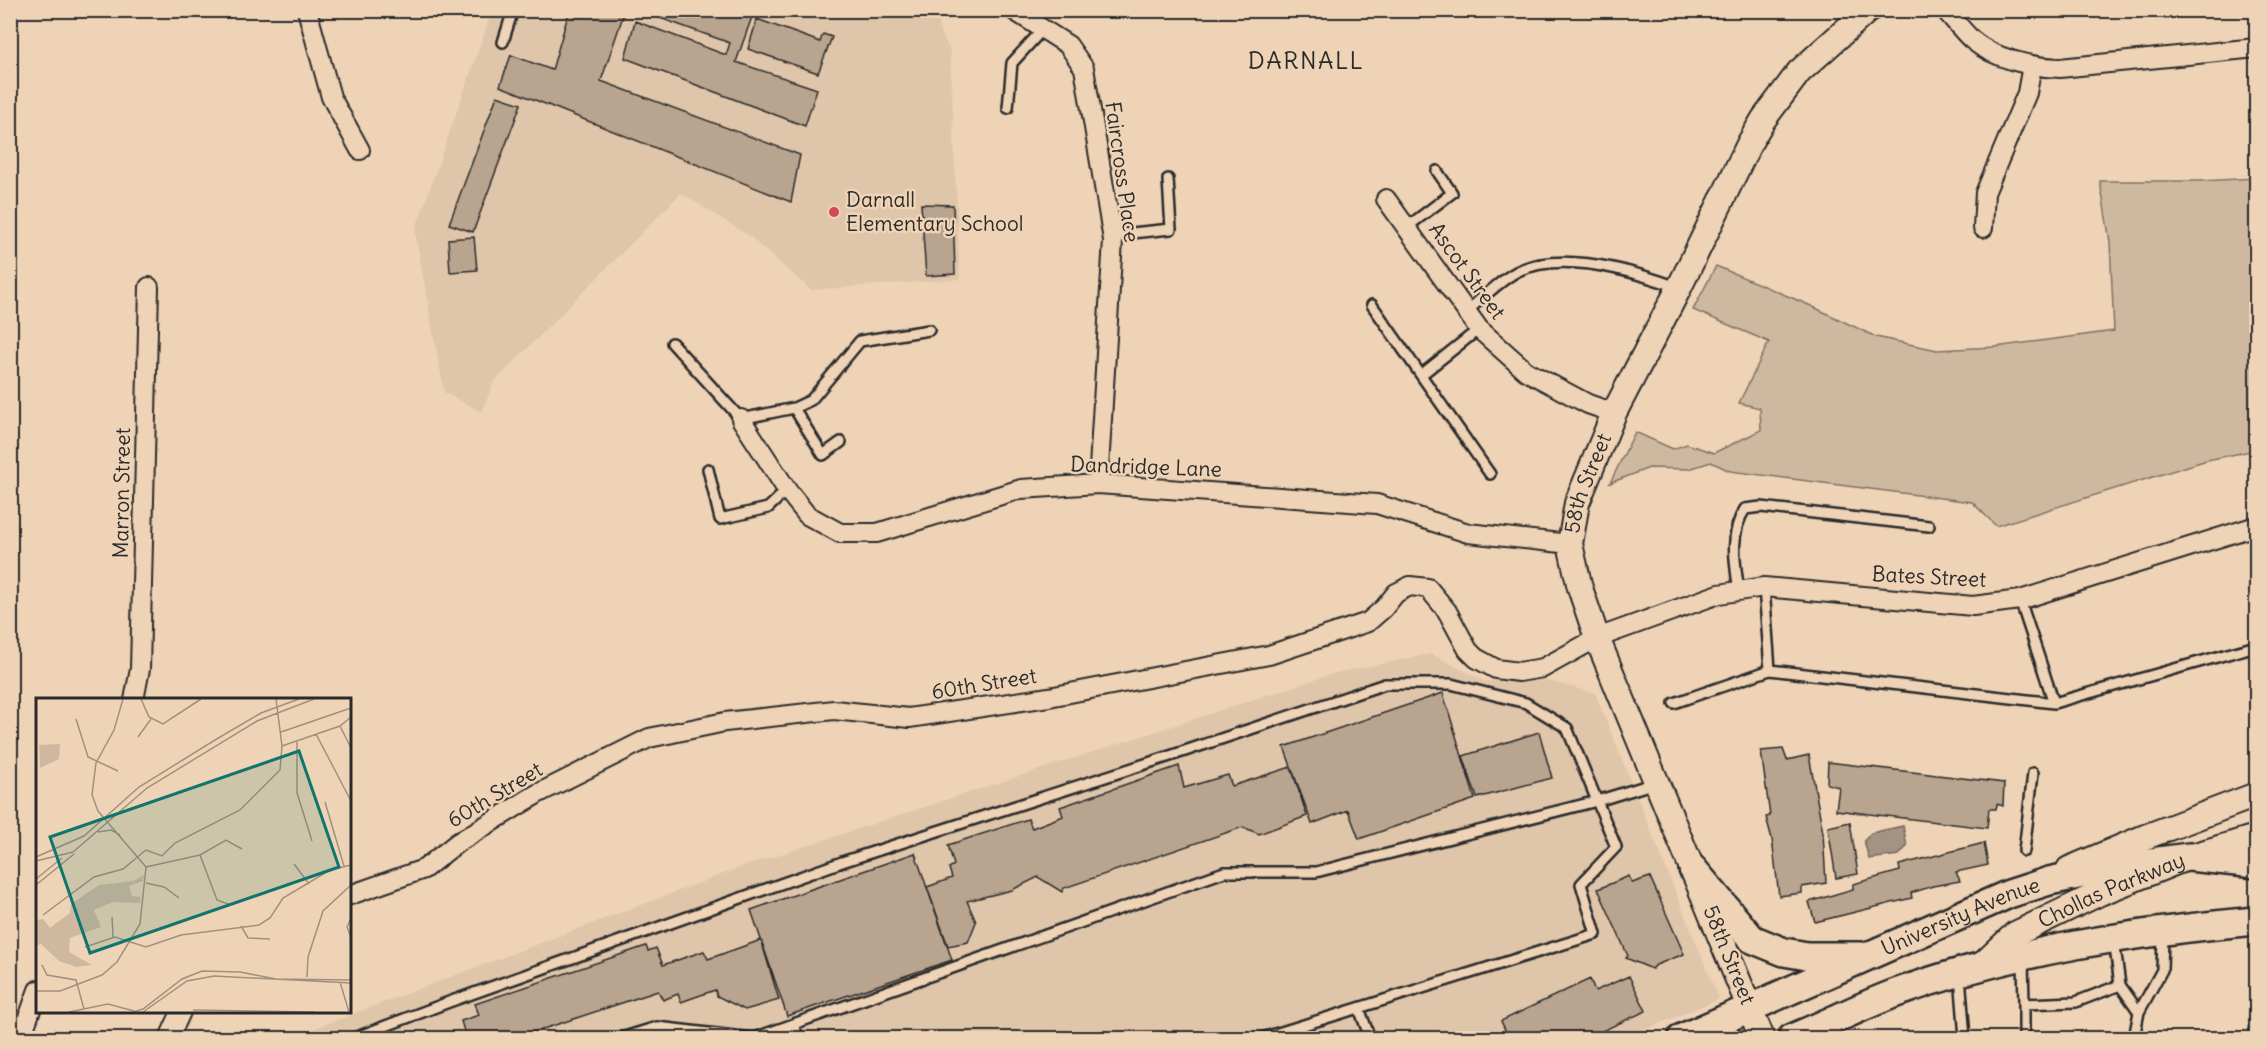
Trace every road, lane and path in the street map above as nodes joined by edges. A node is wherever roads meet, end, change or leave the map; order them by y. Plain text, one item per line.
1 (307, 10) edge
2 (513, 10) edge
3 (1012, 10) edge
4 (1869, 10) edge
5 (1945, 10) edge
6 (1043, 29) junction
7 (503, 42) dead end
8 (2256, 48) edge
9 (2032, 65) junction
10 (1008, 108) dead end
11 (360, 150) dead end
12 (1437, 171) dead end
13 (1168, 179) dead end
14 (1386, 199) dead end
15 (1407, 227) junction
16 (1983, 228) dead end
17 (1112, 234) junction
18 (150, 286) dead end
19 (1679, 288) junction
20 (1372, 305) dead end
21 (1467, 311) junction
22 (1479, 329) junction
23 (929, 330) dead end
24 (672, 343) dead end
25 (1421, 375) junction
26 (794, 408) junction
27 (1614, 413) junction
28 (741, 419) junction
29 (841, 442) dead end
30 (708, 469) dead end
31 (1490, 474) dead end
32 (1098, 484) junction
33 (787, 490) junction
34 (1929, 526) dead end
35 (2256, 526) edge
36 (1570, 544) junction
37 (1764, 587) junction
38 (1739, 591) junction
39 (2020, 600) junction
40 (1597, 639) junction
41 (2256, 646) edge
42 (1770, 670) junction
43 (134, 698) edge
44 (1674, 703) dead end
45 (2054, 703) junction
46 (2033, 773) dead end
47 (1657, 782) junction
48 (2256, 795) edge
49 (1597, 801) junction
50 (2256, 837) edge
51 (2024, 851) dead end
52 (2189, 857) junction
53 (2256, 864) edge
54 (1693, 869) junction
55 (2009, 894) junction
56 (351, 895) edge
57 (2256, 921) edge
58 (2163, 932) junction
59 (2114, 939) junction
60 (1872, 956) junction
61 (2022, 957) junction
62 (1970, 970) junction
63 (2120, 985) junction
64 (36, 996) edge
65 (2024, 1004) junction
66 (1359, 1008) junction
67 (1751, 1009) junction
68 (2139, 1012) junction
69 (180, 1013) edge
70 (794, 1024) junction
71 (21, 1038) edge
72 (169, 1038) edge
73 (354, 1038) edge
74 (621, 1038) edge
75 (753, 1038) edge
76 (798, 1038) edge
77 (1262, 1038) edge
78 (1370, 1038) edge
79 (1682, 1038) edge
80 (1762, 1038) edge
81 (1792, 1038) edge
82 (1965, 1038) edge
83 (2024, 1038) edge
84 (2134, 1038) edge

1 - 11 street
2 - 7 lane
3 - 6 street, Faircross Place
4 - 19 street, 58th Street
5 - 9 street
6 - 10 lane
6 - 17 street, Faircross Place
8 - 9 street
9 - 16 street
12 - 15 lane
13 - 17 lane
14 - 15 street, Ascot Street
15 - 21 street, Ascot Street
17 - 32 street, Faircross Place
18 - 43 street, Marron Street
19 - 21 lane
19 - 27 street, 58th Street
20 - 25 lane
21 - 22 street, Ascot Street
22 - 25 lane
22 - 27 street, Ascot Street
23 - 26 lane
24 - 28 lane
25 - 31 lane
26 - 28 lane
26 - 29 lane
27 - 36 street, 58th Street
28 - 33 street, Dandridge Lane
30 - 33 lane
32 - 33 street, Dandridge Lane
32 - 36 street, Dandridge Lane
34 - 38 lane
35 - 39 street, Bates Street
36 - 40 street, 58th Street
37 - 38 street, Bates Street
37 - 39 street, Bates Street
37 - 42 lane
38 - 40 street, Bates Street
39 - 45 lane
40 - 47 street, 58th Street
40 - 56 street, 60th Street
41 - 45 lane
42 - 44 lane
42 - 45 lane
46 - 51 lane
47 - 49 lane
47 - 54 street, 58th Street
48 - 55 street, Chollas Parkway
49 - 66 lane
49 - 70 lane
49 - 73 lane
50 - 52 street, Chollas Parkway
52 - 53 main road, University Avenue
52 - 55 main road, University Avenue
52 - 62 street, Chollas Parkway
54 - 60 main road
54 - 67 street, 58th Street
55 - 60 main road, University Avenue
57 - 58 main road, University Avenue
58 - 59 main road, University Avenue
58 - 68 lane
59 - 61 main road, University Avenue
59 - 63 lane
60 - 67 main road, University Avenue
61 - 62 main road, University Avenue
61 - 65 lane
62 - 81 main road, University Avenue
62 - 82 lane
63 - 65 lane
63 - 68 lane
64 - 71 street
65 - 83 lane
66 - 77 lane
66 - 78 lane
67 - 79 main road, University Avenue
67 - 80 street, 58th Street
68 - 84 lane
69 - 72 street
70 - 75 lane
70 - 76 lane
74 - 75 lane

